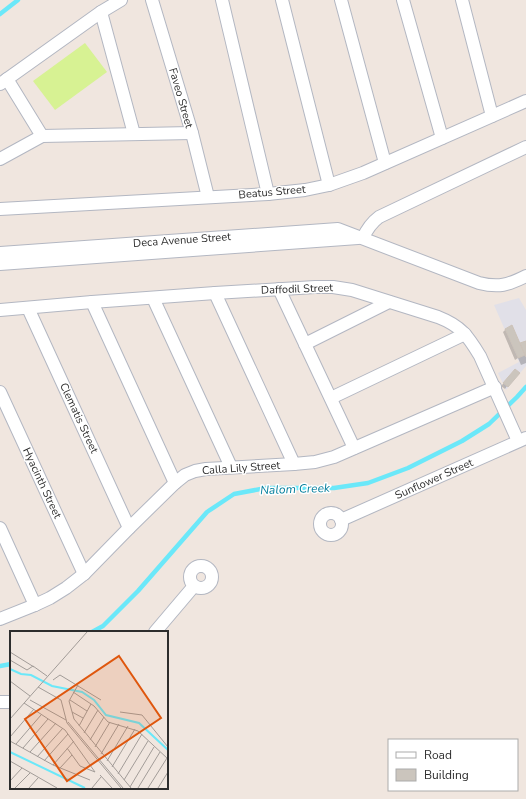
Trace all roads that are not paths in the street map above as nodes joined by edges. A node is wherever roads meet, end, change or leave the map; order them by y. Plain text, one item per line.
1 (121, 0) edge
2 (152, 0) edge
3 (222, 0) edge
4 (282, 0) edge
5 (341, 0) edge
6 (403, 0) edge
7 (462, 0) edge
8 (101, 12) junction
9 (3, 82) edge
10 (526, 101) edge
11 (492, 116) junction
12 (192, 133) junction
13 (134, 134) junction
14 (42, 136) junction
15 (442, 138) junction
16 (526, 146) edge
17 (0, 159) edge
18 (385, 163) junction
19 (329, 185) junction
20 (268, 194) junction
21 (208, 197) junction
22 (0, 209) edge
23 (363, 238) junction
24 (104, 251) junction
25 (0, 253) edge
26 (0, 264) edge
27 (526, 276) edge
28 (279, 289) junction
29 (215, 293) junction
30 (153, 298) junction
31 (92, 302) junction
32 (389, 302) junction
33 (28, 308) junction
34 (0, 310) edge
35 (465, 334) junction
36 (305, 344) junction
37 (495, 387) junction
38 (0, 392) edge
39 (331, 398) junction
40 (522, 439) edge
41 (354, 448) junction
42 (294, 464) junction
43 (231, 467) junction
44 (175, 483) junction
45 (341, 520) dead end
46 (0, 528) edge
47 (129, 528) junction
48 (84, 574) junction
49 (194, 586) dead end
50 (35, 605) junction
51 (0, 619) edge
52 (156, 631) edge

1 - 8 street
2 - 12 street, Faveo Street
3 - 20 street
4 - 19 street
5 - 18 street
6 - 15 street
7 - 11 street
8 - 9 street
8 - 13 street
9 - 14 street
10 - 11 street, Beatus Street
11 - 15 street, Beatus Street
12 - 13 street
12 - 21 street, Faveo Street
13 - 14 street
14 - 17 street
15 - 18 street, Beatus Street
16 - 23 street
18 - 19 street, Beatus Street
19 - 20 street, Beatus Street
20 - 21 street, Beatus Street
21 - 22 street, Beatus Street
23 - 24 street, Deca Avenue Street
23 - 27 street, Deca Avenue Street
24 - 25 street, Deca Avenue Street
24 - 26 street, Deca Avenue Street
28 - 29 street, Daffodil Street
28 - 32 street, Daffodil Street
28 - 36 street
29 - 30 street, Daffodil Street
29 - 42 street
30 - 31 street, Daffodil Street
30 - 43 street
31 - 33 street, Daffodil Street
31 - 44 street
32 - 35 street, Daffodil Street
32 - 36 street
33 - 34 street, Daffodil Street
33 - 47 street, Clematis Street
35 - 37 street, Daffodil Street
35 - 39 street
36 - 39 street
37 - 40 street, Daffodil Street
37 - 41 street, Calla Lily Street
38 - 48 street, Hyacinth Street
39 - 41 street
40 - 45 street, Sunflower Street
41 - 42 street, Calla Lily Street
42 - 43 street, Calla Lily Street
43 - 44 street, Calla Lily Street
44 - 47 street, Calla Lily Street
46 - 50 street
47 - 48 street, Calla Lily Street
48 - 50 street, Calla Lily Street
49 - 52 street
50 - 51 street, Calla Lily Street

